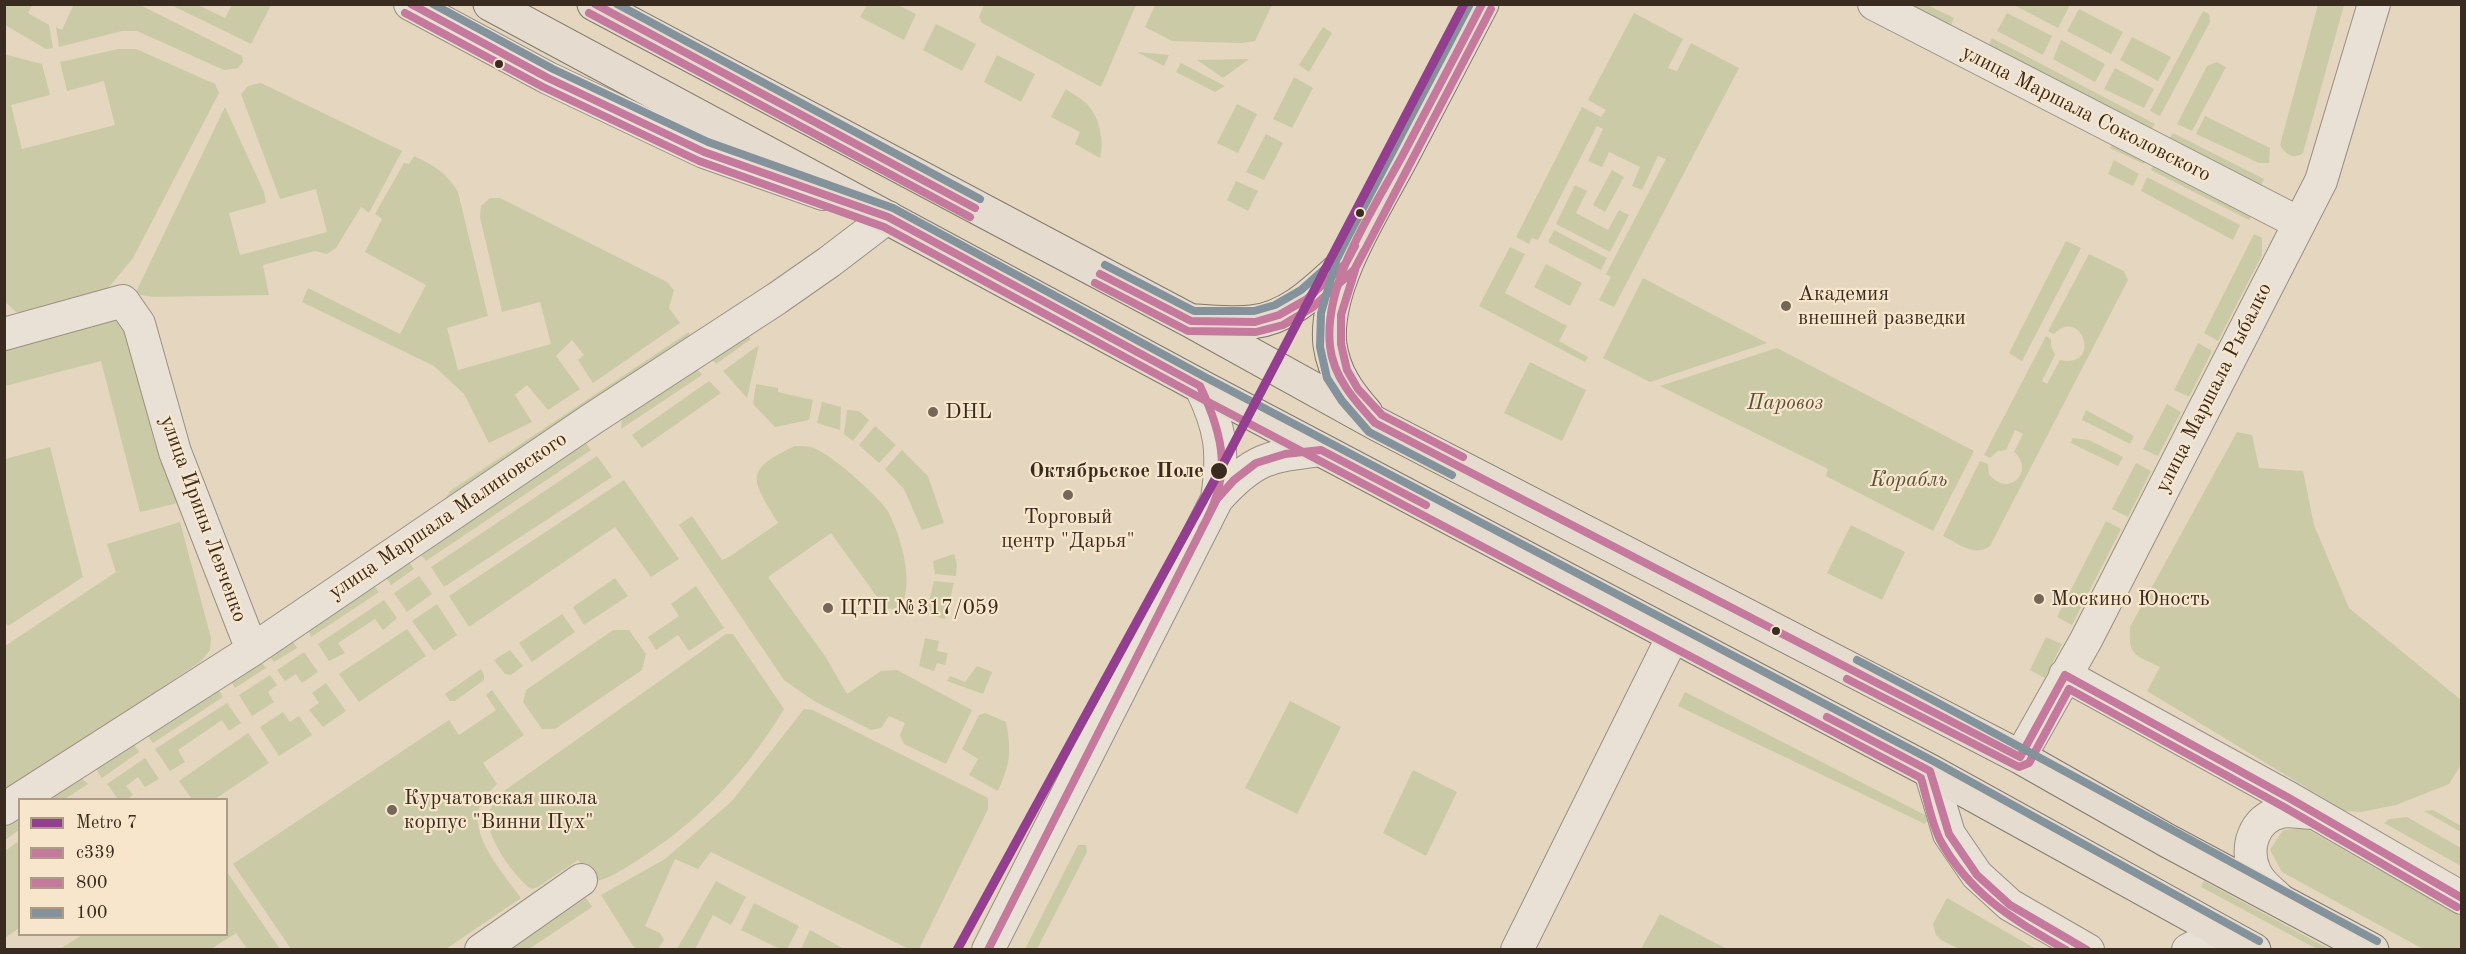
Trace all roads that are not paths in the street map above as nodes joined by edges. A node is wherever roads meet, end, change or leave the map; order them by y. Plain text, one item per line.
1 (410, 4) edge
2 (490, 4) edge
3 (594, 4) edge
4 (1482, 4) edge
5 (1874, 4) edge
6 (2374, 4) edge
7 (888, 217) junction
8 (2299, 223) junction
9 (1346, 263) junction
10 (1191, 321) junction
11 (4, 334) edge
12 (1200, 386) junction
13 (1375, 423) junction
14 (1321, 450) junction
15 (1217, 499) junction
16 (1673, 636) junction
17 (252, 650) junction
18 (2065, 675) junction
19 (2020, 757) junction
20 (1930, 771) junction
21 (21, 798) edge
22 (18, 800) edge
23 (4, 809) edge
24 (2314, 813) junction
25 (581, 880) dead end
26 (2462, 898) edge
27 (2281, 900) junction
28 (2247, 946) edge
29 (481, 950) edge
30 (988, 950) edge
31 (1517, 950) edge
32 (2088, 950) edge
33 (2188, 950) edge
34 (2372, 950) edge

1 - 7 street
2 - 7 main road
3 - 10 main road
4 - 9 main road
5 - 8 street, улица Маршала Соколовского
6 - 8 street, улица Маршала Рыбалко
7 - 12 main road
7 - 17 street, улица Маршала Малиновского
8 - 18 street, улица Маршала Рыбалко
9 - 10 main road
9 - 13 main road
10 - 13 main road
11 - 17 street, улица Ирины Левченко
12 - 14 main road
12 - 15 street
13 - 19 main road
14 - 15 street
14 - 16 main road
15 - 30 street
16 - 20 main road
16 - 31 street
17 - 21 street, улица Маршала Малиновского
18 - 19 street, улица Маршала Рыбалко
18 - 24 street
19 - 27 main road
20 - 28 main road
20 - 32 street
22 - 23 street, улица Маршала Малиновского
24 - 26 street
24 - 27 street
25 - 29 street
27 - 34 main road
28 - 33 street

